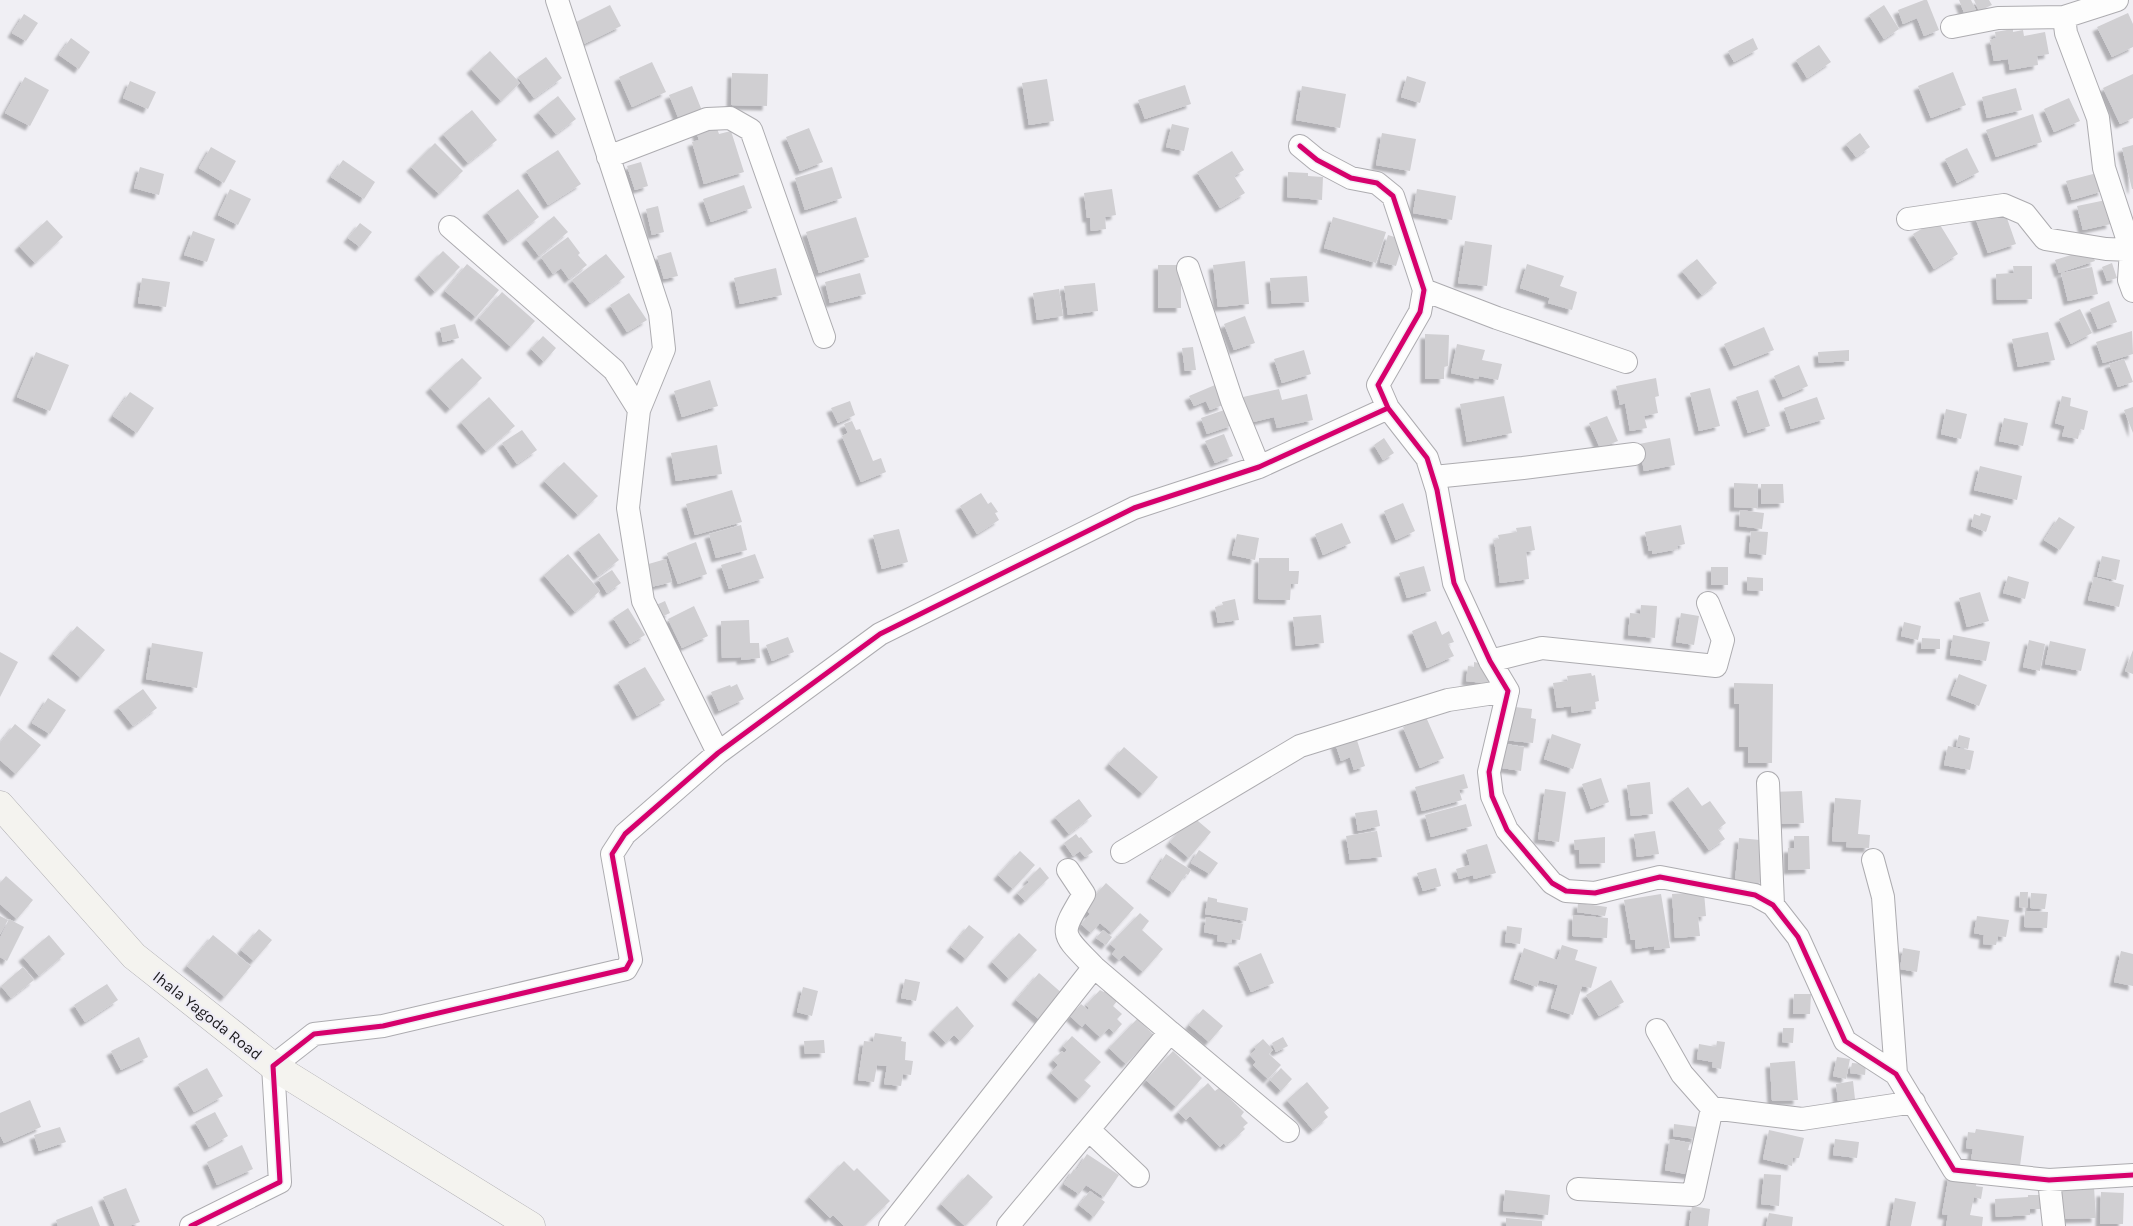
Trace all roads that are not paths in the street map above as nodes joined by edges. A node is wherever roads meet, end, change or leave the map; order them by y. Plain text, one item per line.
1 (557, 0) edge
2 (2117, 0) edge
3 (2064, 17) junction
4 (1952, 27) dead end
5 (1300, 146) dead end
6 (608, 156) junction
7 (1908, 219) dead end
8 (450, 227) dead end
9 (2130, 250) junction
10 (1188, 268) dead end
11 (1424, 290) junction
12 (2133, 291) edge
13 (824, 338) dead end
14 (1626, 362) dead end
15 (1388, 408) junction
16 (639, 410) junction
17 (1634, 454) dead end
18 (1259, 467) junction
19 (1434, 477) junction
20 (1708, 603) dead end
21 (1490, 661) junction
22 (1508, 690) junction
23 (718, 753) junction
24 (1768, 783) dead end
25 (0, 805) edge
26 (1122, 852) dead end
27 (1873, 860) dead end
28 (1068, 870) dead end
29 (1773, 905) junction
30 (1094, 967) junction
31 (1657, 1030) dead end
32 (1170, 1032) junction
33 (273, 1066) junction
34 (1896, 1074) junction
35 (1914, 1102) junction
36 (1712, 1108) junction
37 (1089, 1130) junction
38 (1288, 1131) dead end
39 (2133, 1175) edge
40 (1138, 1176) dead end
41 (2049, 1180) junction
42 (1578, 1189) dead end
43 (191, 1226) edge
44 (531, 1226) edge
45 (890, 1226) edge
46 (1008, 1226) edge
47 (2054, 1226) edge

1 - 6 street
2 - 3 street
3 - 4 street
3 - 9 street
5 - 11 street
6 - 13 street
6 - 16 street
7 - 9 street
8 - 16 street
9 - 12 street
10 - 18 street
11 - 14 street
11 - 15 street
15 - 18 street
15 - 19 street
16 - 23 street
17 - 19 street
18 - 23 street
19 - 21 street
20 - 21 street
21 - 22 street
22 - 26 street
22 - 29 street
23 - 33 street
24 - 29 street
25 - 33 street, Ihala Yagoda Road
27 - 34 street
28 - 30 street
29 - 34 street
30 - 32 street
30 - 45 street
31 - 36 street
32 - 37 street
32 - 38 street
33 - 43 street
33 - 44 street, Ihala Yagoda Road
34 - 35 street
35 - 36 street
35 - 41 street
36 - 42 street
37 - 40 street
37 - 46 street
39 - 41 street
41 - 47 street

